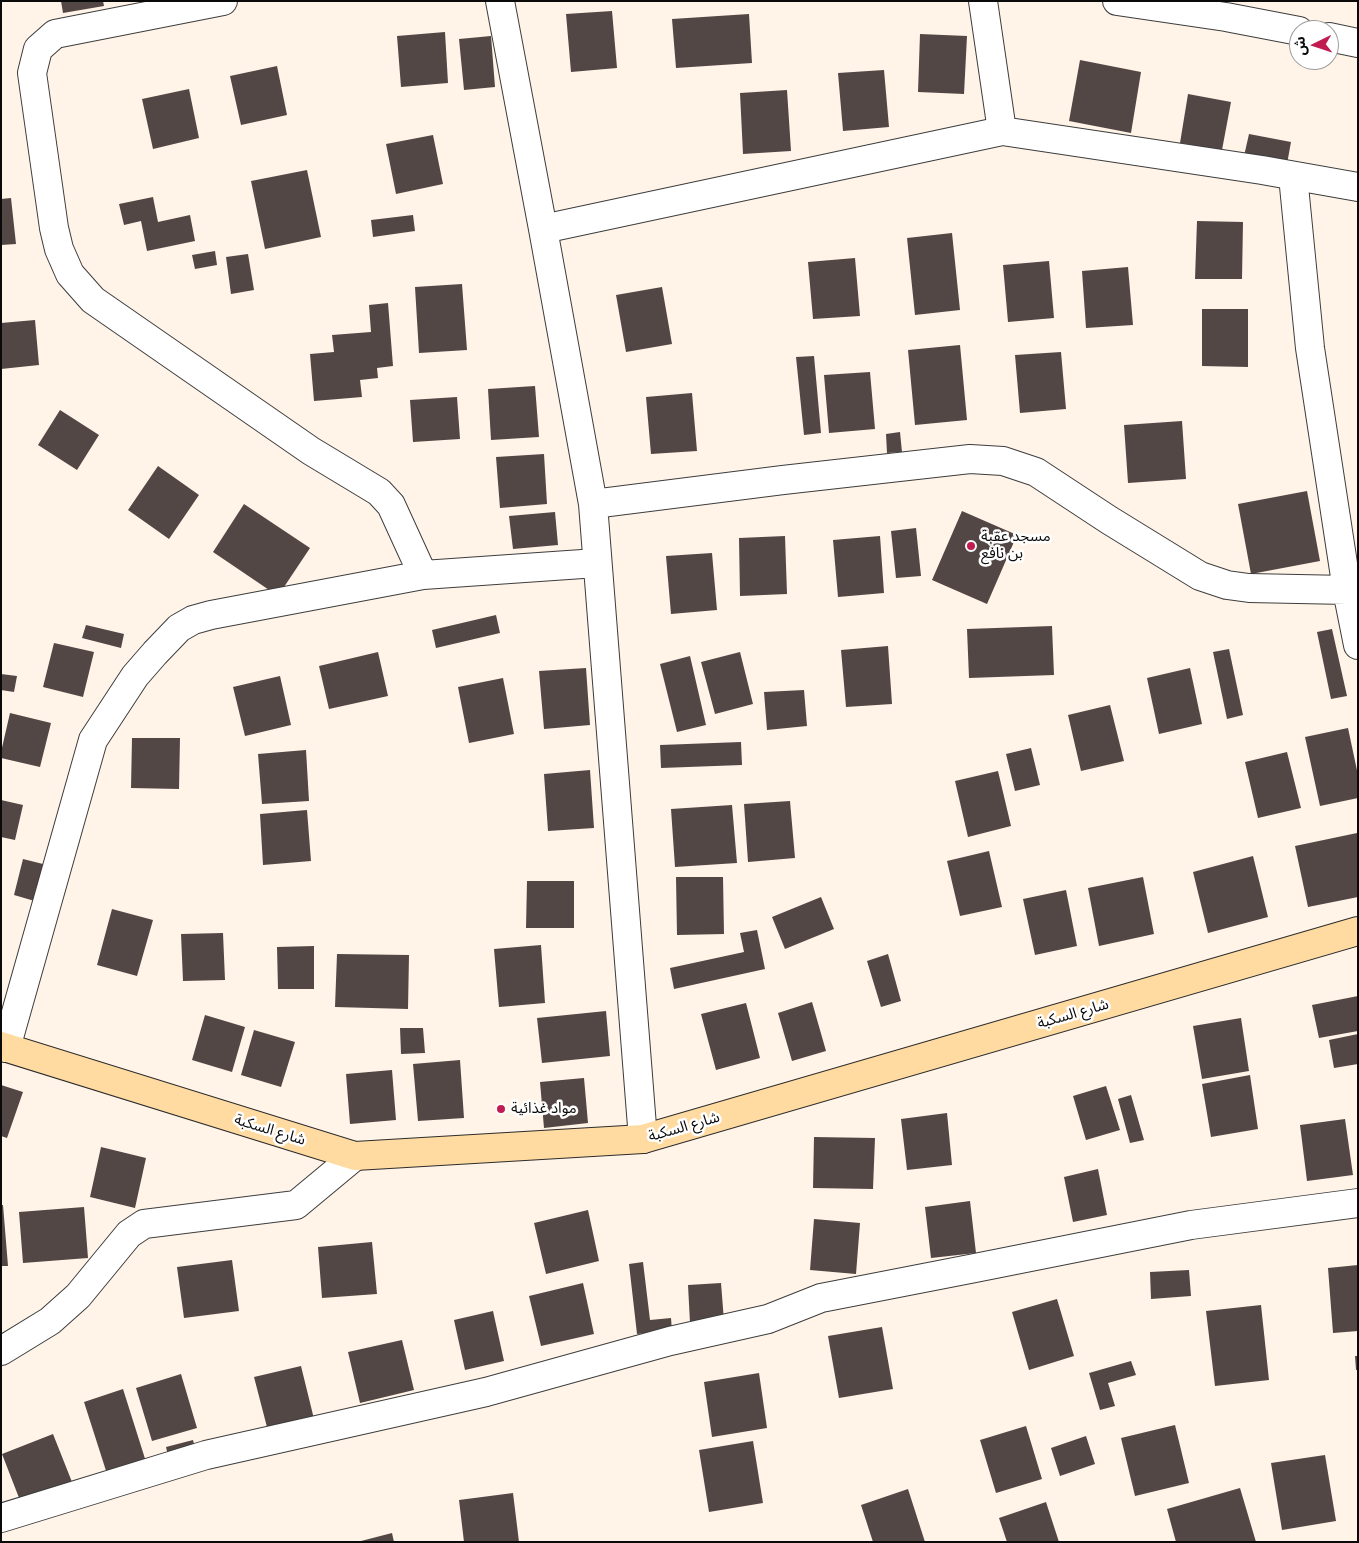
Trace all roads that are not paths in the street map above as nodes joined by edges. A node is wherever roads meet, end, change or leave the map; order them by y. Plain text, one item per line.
1 (223, 1) edge
2 (500, 1) edge
3 (983, 1) edge
4 (1117, 1) edge
5 (1289, 29) edge
6 (1339, 39) edge
7 (1358, 43) edge
8 (1002, 131) junction
9 (1293, 176) junction
10 (1358, 187) edge
11 (543, 229) junction
12 (593, 504) junction
13 (597, 563) junction
14 (423, 575) junction
15 (1348, 590) junction
16 (1358, 644) edge
17 (1358, 931) edge
18 (4, 1047) edge
19 (643, 1139) junction
20 (355, 1156) junction
21 (1358, 1203) edge
22 (1, 1351) edge
23 (1, 1518) edge

1 - 14 street
2 - 11 street
3 - 8 street
4 - 5 street
6 - 7 street
8 - 9 street
8 - 11 street
9 - 10 street
9 - 15 street
11 - 12 street
12 - 13 street
12 - 15 street
13 - 14 street
13 - 19 street
14 - 18 street
15 - 16 street
17 - 19 main road, شارع السكبة
18 - 20 main road, شارع السكبة
19 - 20 main road, شارع السكبة
20 - 22 street
21 - 23 street

